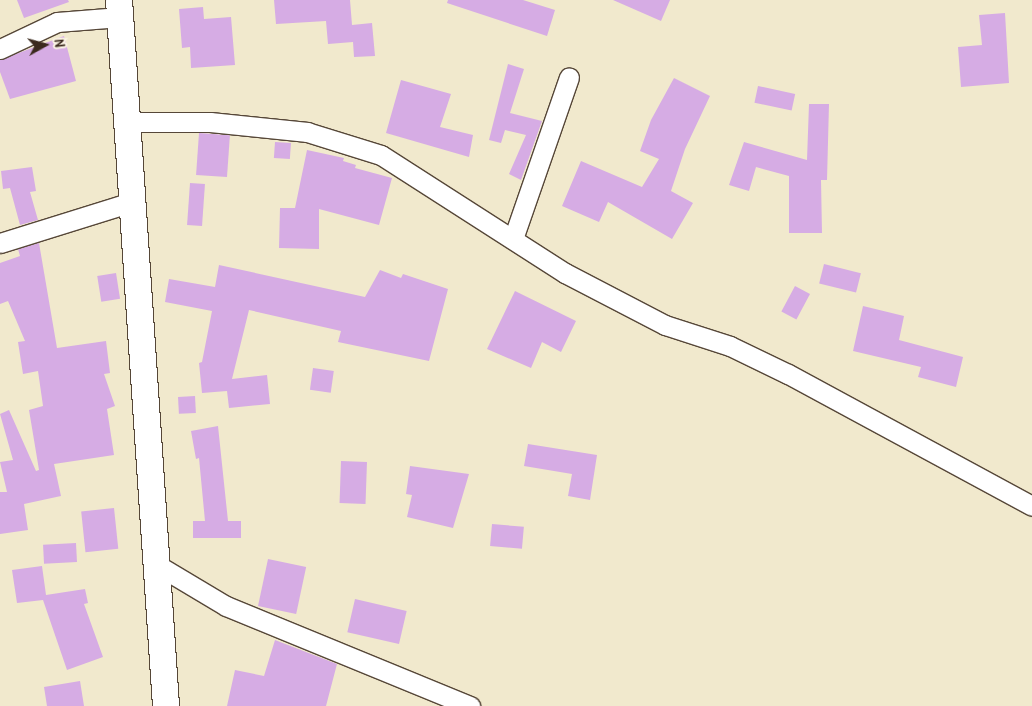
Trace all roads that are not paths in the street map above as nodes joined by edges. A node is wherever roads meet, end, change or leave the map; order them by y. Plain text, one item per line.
1 (119, 8) edge
2 (0, 49) edge
3 (569, 77) dead end
4 (126, 122) junction
5 (132, 202) junction
6 (513, 239) junction
7 (0, 243) edge
8 (1032, 506) edge
9 (159, 566) junction
10 (166, 706) edge
11 (470, 706) edge

1 - 2 street
1 - 4 main road
3 - 6 street
4 - 5 main road
4 - 6 street
5 - 7 street
5 - 9 main road
6 - 8 street
9 - 10 main road
9 - 11 street

